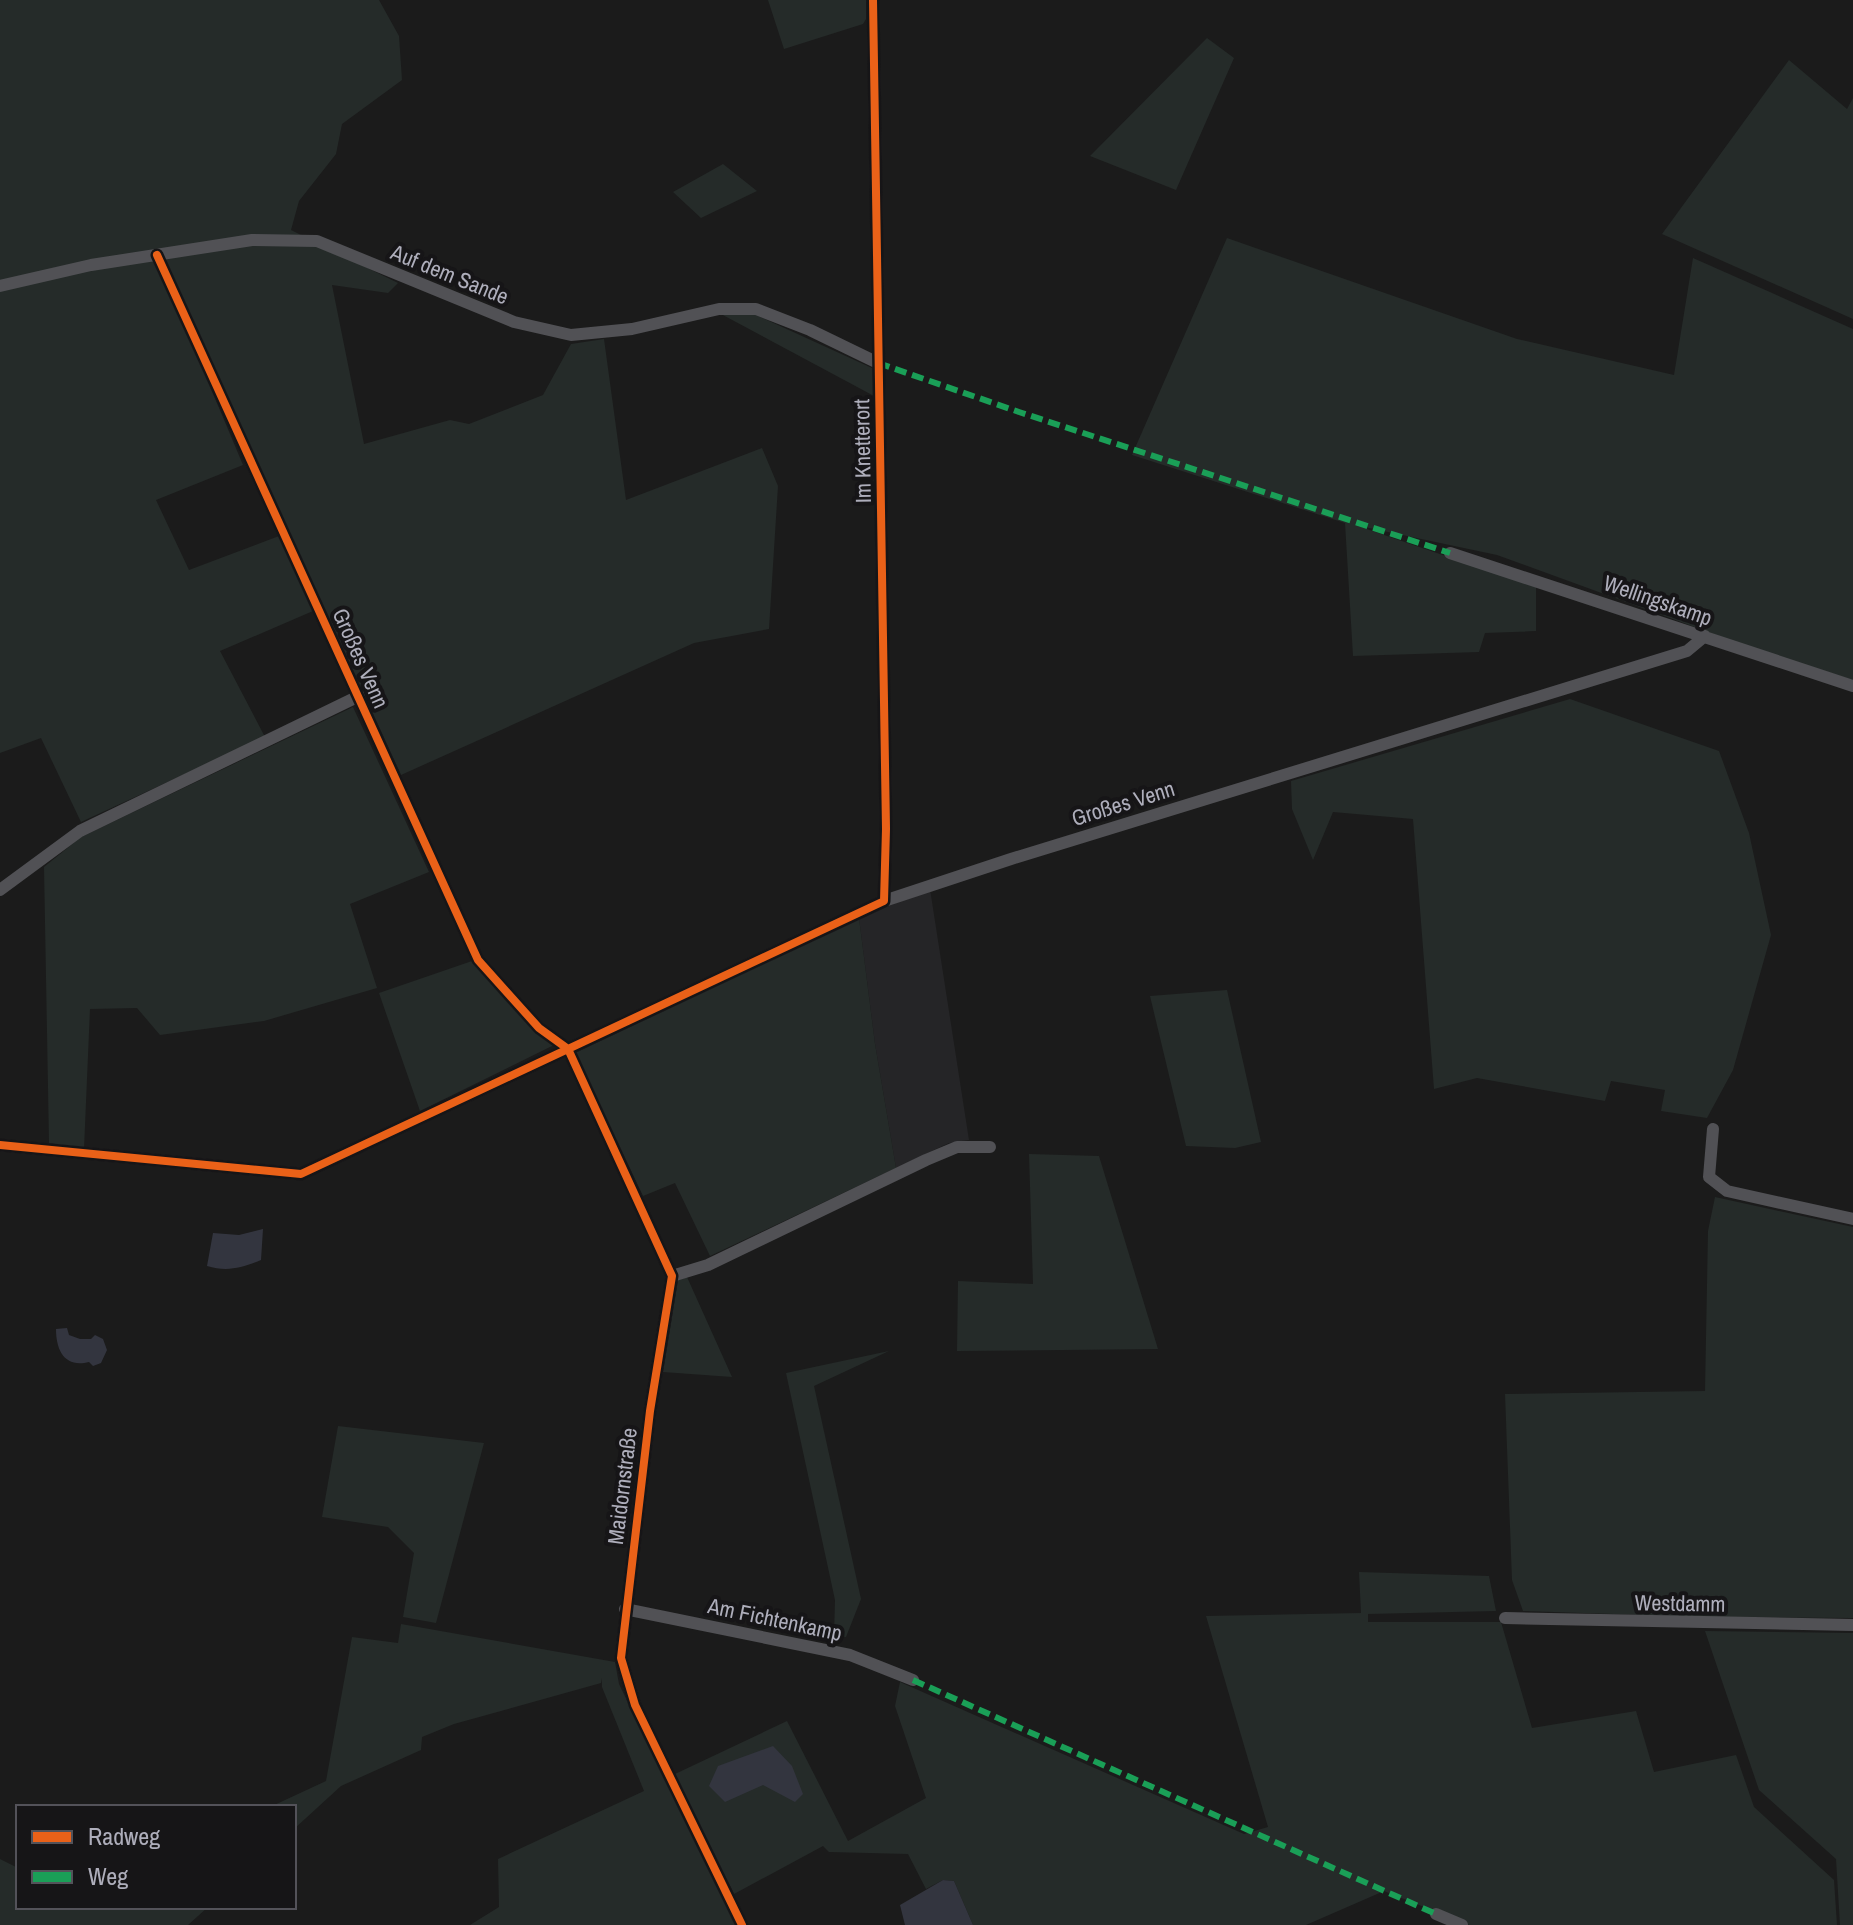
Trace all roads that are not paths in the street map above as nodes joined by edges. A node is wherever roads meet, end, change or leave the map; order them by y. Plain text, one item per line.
1 (873, 0) edge
2 (157, 255) junction
3 (0, 286) edge
4 (878, 363) junction
5 (1450, 553) dead end
6 (1705, 636) junction
7 (1853, 686) edge
8 (359, 696) junction
9 (0, 890) edge
10 (884, 901) junction
11 (568, 1049) junction
12 (1713, 1129) dead end
13 (0, 1145) edge
14 (990, 1147) dead end
15 (1853, 1219) edge
16 (672, 1276) junction
17 (625, 1609) junction
18 (1505, 1618) dead end
19 (1853, 1625) edge
20 (913, 1680) dead end
21 (1436, 1914) dead end
22 (742, 1925) edge
23 (1462, 1925) edge

1 - 4 street, Im Knetterort
2 - 3 street, Auf dem Sande
2 - 4 street, Auf dem Sande
2 - 8 street, Großes Venn
4 - 10 street, Im Knetterort
5 - 6 street, Wellingskamp
6 - 7 street, Wellingskamp
6 - 10 street, Großes Venn
8 - 9 street, Großes Venn
8 - 11 street, Großes Venn
10 - 11 street, Großes Venn
11 - 13 street, Großes Venn
11 - 16 street
12 - 15 street
14 - 16 street
16 - 17 street, Maidornstraße
17 - 20 street, Am Fichtenkamp
17 - 22 street, Maidornstraße
18 - 19 street, Westdamm
21 - 23 street

